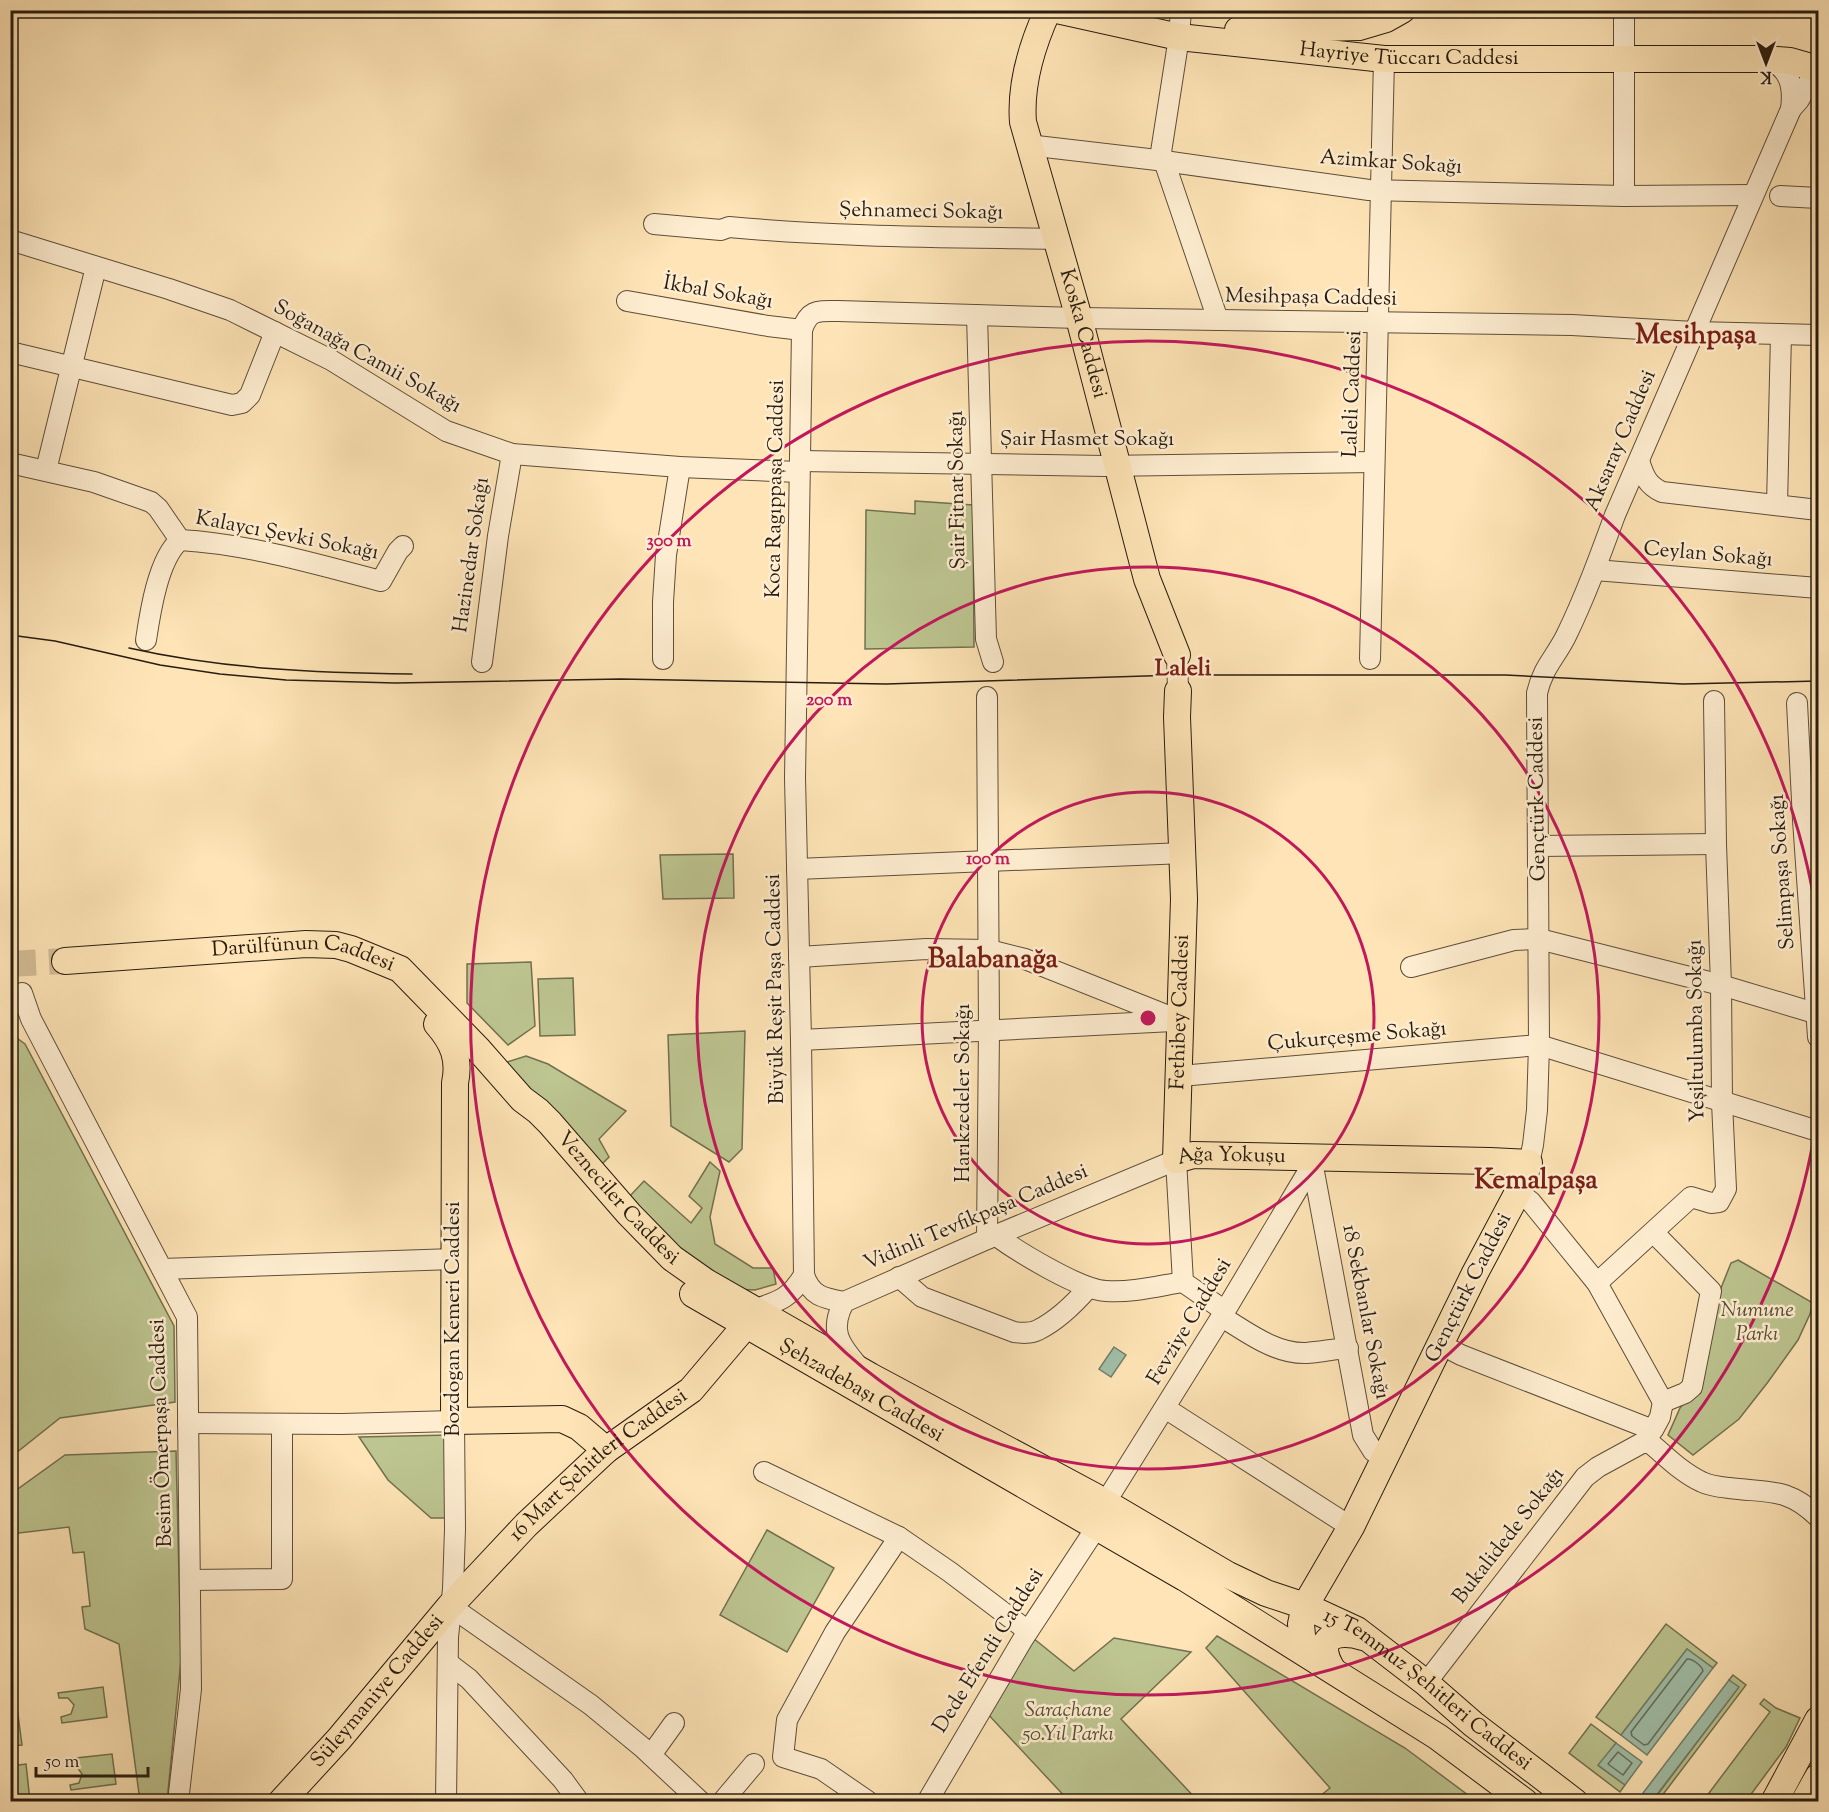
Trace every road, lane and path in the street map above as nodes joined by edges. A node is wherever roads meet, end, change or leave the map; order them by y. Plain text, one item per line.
1 (1181, 10) edge
2 (1402, 10) edge
3 (1624, 10) edge
4 (1057, 11) edge
5 (1331, 20) edge
6 (1179, 37) junction
7 (1384, 59) junction
8 (1624, 59) junction
9 (1765, 59) junction
10 (1818, 67) edge
11 (1791, 109) junction
12 (1029, 145) junction
13 (1164, 161) junction
14 (1382, 191) junction
15 (1754, 195) junction
16 (1624, 196) junction
17 (1780, 196) dead end
18 (1818, 198) edge
19 (654, 224) dead end
20 (1056, 239) junction
21 (10, 240) edge
22 (96, 267) junction
23 (627, 301) dead end
24 (977, 315) junction
25 (1079, 318) junction
26 (1218, 320) junction
27 (1379, 323) junction
28 (804, 324) junction
29 (275, 332) junction
30 (1694, 332) junction
31 (1781, 334) junction
32 (1818, 335) edge
33 (10, 352) edge
34 (70, 366) junction
35 (512, 454) junction
36 (1639, 461) junction
37 (1374, 462) junction
38 (10, 463) edge
39 (981, 463) junction
40 (1116, 465) junction
41 (799, 466) junction
42 (680, 467) junction
43 (46, 470) junction
44 (1777, 505) junction
45 (1818, 510) edge
46 (180, 540) junction
47 (403, 546) dead end
48 (1595, 570) junction
49 (1818, 588) edge
50 (146, 640) dead end
51 (1177, 655) joint
52 (663, 658) dead end
53 (1370, 658) dead end
54 (482, 662) dead end
55 (993, 662) dead end
56 (1178, 691) joint
57 (1537, 693) joint
58 (987, 697) dead end
59 (796, 701) joint
60 (1714, 701) dead end
61 (1797, 703) dead end
62 (1716, 844) junction
63 (1539, 846) junction
64 (1184, 853) junction
65 (988, 859) junction
66 (797, 868) junction
67 (1539, 939) junction
68 (989, 950) junction
69 (799, 957) junction
70 (65, 961) tunnel mouth
71 (380, 961) junction
72 (1411, 967) dead end
73 (1721, 985) junction
74 (22, 993) dead end
75 (1818, 1014) edge
76 (1181, 1021) junction
77 (989, 1029) junction
78 (1818, 1037) edge
79 (801, 1040) junction
80 (1539, 1045) junction
81 (495, 1069) junction
82 (1180, 1076) junction
83 (456, 1077) junction
84 (1722, 1102) junction
85 (1818, 1131) edge
86 (1176, 1160) junction
87 (1312, 1161) junction
88 (1524, 1177) junction
89 (1654, 1233) junction
90 (991, 1237) junction
91 (454, 1259) junction
92 (162, 1269) junction
93 (804, 1275) junction
94 (899, 1277) junction
95 (1184, 1282) junction
96 (1597, 1283) junction
97 (1088, 1288) junction
98 (844, 1302) junction
99 (1223, 1314) junction
100 (751, 1317) junction
101 (1440, 1344) junction
102 (1348, 1348) junction
103 (870, 1376) junction
104 (1664, 1402) junction
105 (1165, 1408) junction
106 (454, 1420) junction
107 (188, 1423) junction
108 (282, 1424) junction
109 (1651, 1436) junction
110 (606, 1450) junction
111 (1384, 1460) junction
112 (764, 1472) dead end
113 (1105, 1503) junction
114 (1818, 1517) edge
115 (1351, 1527) junction
116 (1096, 1528) junction
117 (899, 1537) junction
118 (190, 1580) junction
119 (1266, 1593) junction
120 (1305, 1605) junction
121 (450, 1606) junction
122 (1252, 1619) junction
123 (1028, 1631) junction
124 (1370, 1639) junction
125 (1309, 1655) junction
126 (448, 1663) junction
127 (1332, 1669) junction
128 (1425, 1683) junction
129 (1818, 1720) edge
130 (674, 1723) dead end
131 (651, 1755) junction
132 (754, 1764) dead end
133 (1818, 1777) edge
134 (178, 1802) edge
135 (281, 1802) edge
136 (446, 1802) edge
137 (579, 1802) edge
138 (701, 1802) edge
139 (722, 1802) edge
140 (869, 1802) edge
141 (927, 1802) edge
142 (1525, 1802) edge
143 (1575, 1802) edge
144 (1774, 1802) edge
145 (1804, 1802) edge

1 - 6 street
2 - 5 main road
3 - 8 street
4 - 6 main road, Hayriye Tüccarı Caddesi
4 - 12 main road, Koska Caddesi
5 - 6 main road
6 - 7 main road, Hayriye Tüccarı Caddesi
6 - 13 street
7 - 8 main road, Hayriye Tüccarı Caddesi
7 - 14 street, Laleli Caddesi
8 - 9 main road, Hayriye Tüccarı Caddesi
8 - 16 street
9 - 10 main road, Hayriye Tüccarı Caddesi
9 - 11 street
10 - 11 street, Aksaray Caddesi
11 - 15 street, Aksaray Caddesi
12 - 13 street, Azimkar Sokağı
12 - 20 main road, Koska Caddesi
13 - 14 street, Azimkar Sokağı
13 - 26 street
14 - 16 street, Azimkar Sokağı
14 - 27 street, Laleli Caddesi
15 - 16 street, Azimkar Sokağı
15 - 30 street, Aksaray Caddesi
17 - 18 street
19 - 20 street, Şehnameci Sokağı
20 - 25 main road, Koska Caddesi
21 - 22 street, Soğanağa Camii Sokağı
22 - 29 street, Soğanağa Camii Sokağı
22 - 34 street
23 - 28 street, İkbal Sokağı
24 - 25 street, Mesihpaşa Caddesi
24 - 28 street, Mesihpaşa Caddesi
24 - 39 street, Şair Fitnat Sokağı
25 - 26 street, Mesihpaşa Caddesi
25 - 40 main road, Koska Caddesi
26 - 27 street, Mesihpaşa Caddesi
27 - 30 street, Mesihpaşa Caddesi
27 - 37 street, Laleli Caddesi
28 - 41 street, Koca Ragıppaşa Caddesi
29 - 34 street
29 - 35 street, Soğanağa Camii Sokağı
30 - 31 street, Mesihpaşa Caddesi
30 - 36 street, Aksaray Caddesi
31 - 32 street, Mesihpaşa Caddesi
31 - 44 street
33 - 34 street
34 - 43 street
35 - 42 street, Soğanağa Camii Sokağı
35 - 54 street, Hazinedar Sokağı
36 - 44 street
36 - 48 street, Aksaray Caddesi
37 - 40 street, Şair Hasmet Sokağı
37 - 53 street, Laleli Caddesi
38 - 43 street
39 - 40 street, Şair Hasmet Sokağı
39 - 41 street, Şair Hasmet Sokağı
39 - 55 street, Şair Fitnat Sokağı
40 - 51 main road, Koska Caddesi
41 - 42 street, Şair Hasmet Sokağı
41 - 59 street, Koca Ragıppaşa Caddesi
42 - 52 street
43 - 46 street
44 - 45 street
46 - 47 street, Kalaycı Şevki Sokağı
46 - 50 street
48 - 49 street, Ceylan Sokağı
48 - 57 street, Aksaray Caddesi
51 - 56 street
56 - 64 main road, Fethibey Caddesi
57 - 63 street, Gençtürk Caddesi
58 - 65 street, Harıkzedeler Sokağı
59 - 66 street, Büyük Reşit Paşa Caddesi
60 - 62 street, Yeşiltulumba Sokağı
61 - 75 street, Selimpaşa Sokağı
62 - 63 street
62 - 73 street, Yeşiltulumba Sokağı
63 - 67 street, Gençtürk Caddesi
64 - 65 street
64 - 76 main road, Fethibey Caddesi
65 - 66 street
65 - 68 street, Harıkzedeler Sokağı
66 - 69 street, Büyük Reşit Paşa Caddesi
67 - 72 street
67 - 73 street
67 - 80 street, Gençtürk Caddesi
68 - 69 street
68 - 76 street
68 - 77 street, Harıkzedeler Sokağı
69 - 79 street, Büyük Reşit Paşa Caddesi
70 - 71 main road, Darülfünun Caddesi
71 - 81 main road, Darülfünun Caddesi
71 - 83 main road, Bozdogan Kemeri Caddesi
73 - 75 street
73 - 84 street, Yeşiltulumba Sokağı
74 - 92 street, Besim Ömerpaşa Caddesi
75 - 78 street, Selimpaşa Sokağı
76 - 77 street
76 - 82 main road, Fethibey Caddesi
77 - 79 street
77 - 90 street, Harıkzedeler Sokağı
79 - 93 street, Büyük Reşit Paşa Caddesi
80 - 82 street, Çukurçeşme Sokağı
80 - 84 street
80 - 88 street, Gençtürk Caddesi
81 - 83 main road
81 - 100 main road, Vezneciler Caddesi
82 - 86 main road, Fethibey Caddesi
83 - 91 main road, Bozdogan Kemeri Caddesi
84 - 85 street
84 - 89 street, Yeşiltulumba Sokağı
86 - 87 main road, Ağa Yokuşu
86 - 90 street, Vidinli Tevfikpaşa Caddesi
86 - 95 street, Fethibey Caddesi
87 - 88 main road, Ağa Yokuşu
87 - 99 street, Fevziye Caddesi
87 - 102 street, 18 Sekbanlar Sokağı
88 - 96 street
88 - 101 main road, Gençtürk Caddesi
89 - 96 street, Yeşiltulumba Sokağı
89 - 104 street
90 - 94 street, Vidinli Tevfikpaşa Caddesi
90 - 97 street
91 - 92 street
91 - 106 main road, Bozdogan Kemeri Caddesi
92 - 107 street, Besim Ömerpaşa Caddesi
93 - 98 street
93 - 100 street
94 - 97 street
94 - 98 street, Vidinli Tevfikpaşa Caddesi
95 - 97 street
95 - 99 street
96 - 104 street
98 - 103 street
99 - 102 street
99 - 105 street, Fevziye Caddesi
100 - 103 main road, Şehzadebaşı Caddesi
100 - 110 main road, 16 Mart Şehitleri Caddesi
100 - 116 main road, Şehzadebaşı Caddesi
101 - 109 street
101 - 111 main road, Gençtürk Caddesi
102 - 111 street, 18 Sekbanlar Sokağı
103 - 113 main road, Şehzadebaşı Caddesi
104 - 109 street
105 - 113 street, Fevziye Caddesi
105 - 115 street
106 - 108 street
106 - 110 main road
106 - 121 street, Bozdogan Kemeri Caddesi
107 - 108 street
107 - 118 street, Besim Ömerpaşa Caddesi
108 - 118 street
109 - 114 street
109 - 128 street, Bukalidede Sokağı
110 - 121 main road, 16 Mart Şehitleri Caddesi
111 - 115 main road, Gençtürk Caddesi
112 - 117 street
113 - 119 main road, Şehzadebaşı Caddesi
115 - 120 main road, Gençtürk Caddesi
116 - 122 main road, Şehzadebaşı Caddesi
116 - 123 street, Dede Efendi Caddesi
117 - 123 street
117 - 140 street
118 - 134 street, Besim Ömerpaşa Caddesi
119 - 120 main road, Şehzadebaşı Caddesi
119 - 122 main road
120 - 124 main road, 15 Temmuz Şehitleri Caddesi
120 - 125 main road
121 - 126 street, Bozdogan Kemeri Caddesi
121 - 131 street
121 - 135 main road, Süleymaniye Caddesi
122 - 125 main road, Şehzadebaşı Caddesi
123 - 141 street, Dede Efendi Caddesi
124 - 127 main road
124 - 128 main road, 15 Temmuz Şehitleri Caddesi
125 - 127 main road, 15 Temmuz Şehitleri Caddesi
126 - 136 street, Bozdogan Kemeri Caddesi
126 - 137 street
127 - 142 main road, 15 Temmuz Şehitleri Caddesi
128 - 143 main road, 15 Temmuz Şehitleri Caddesi
129 - 144 main road
130 - 131 street
131 - 138 street
132 - 139 street
133 - 145 main road

